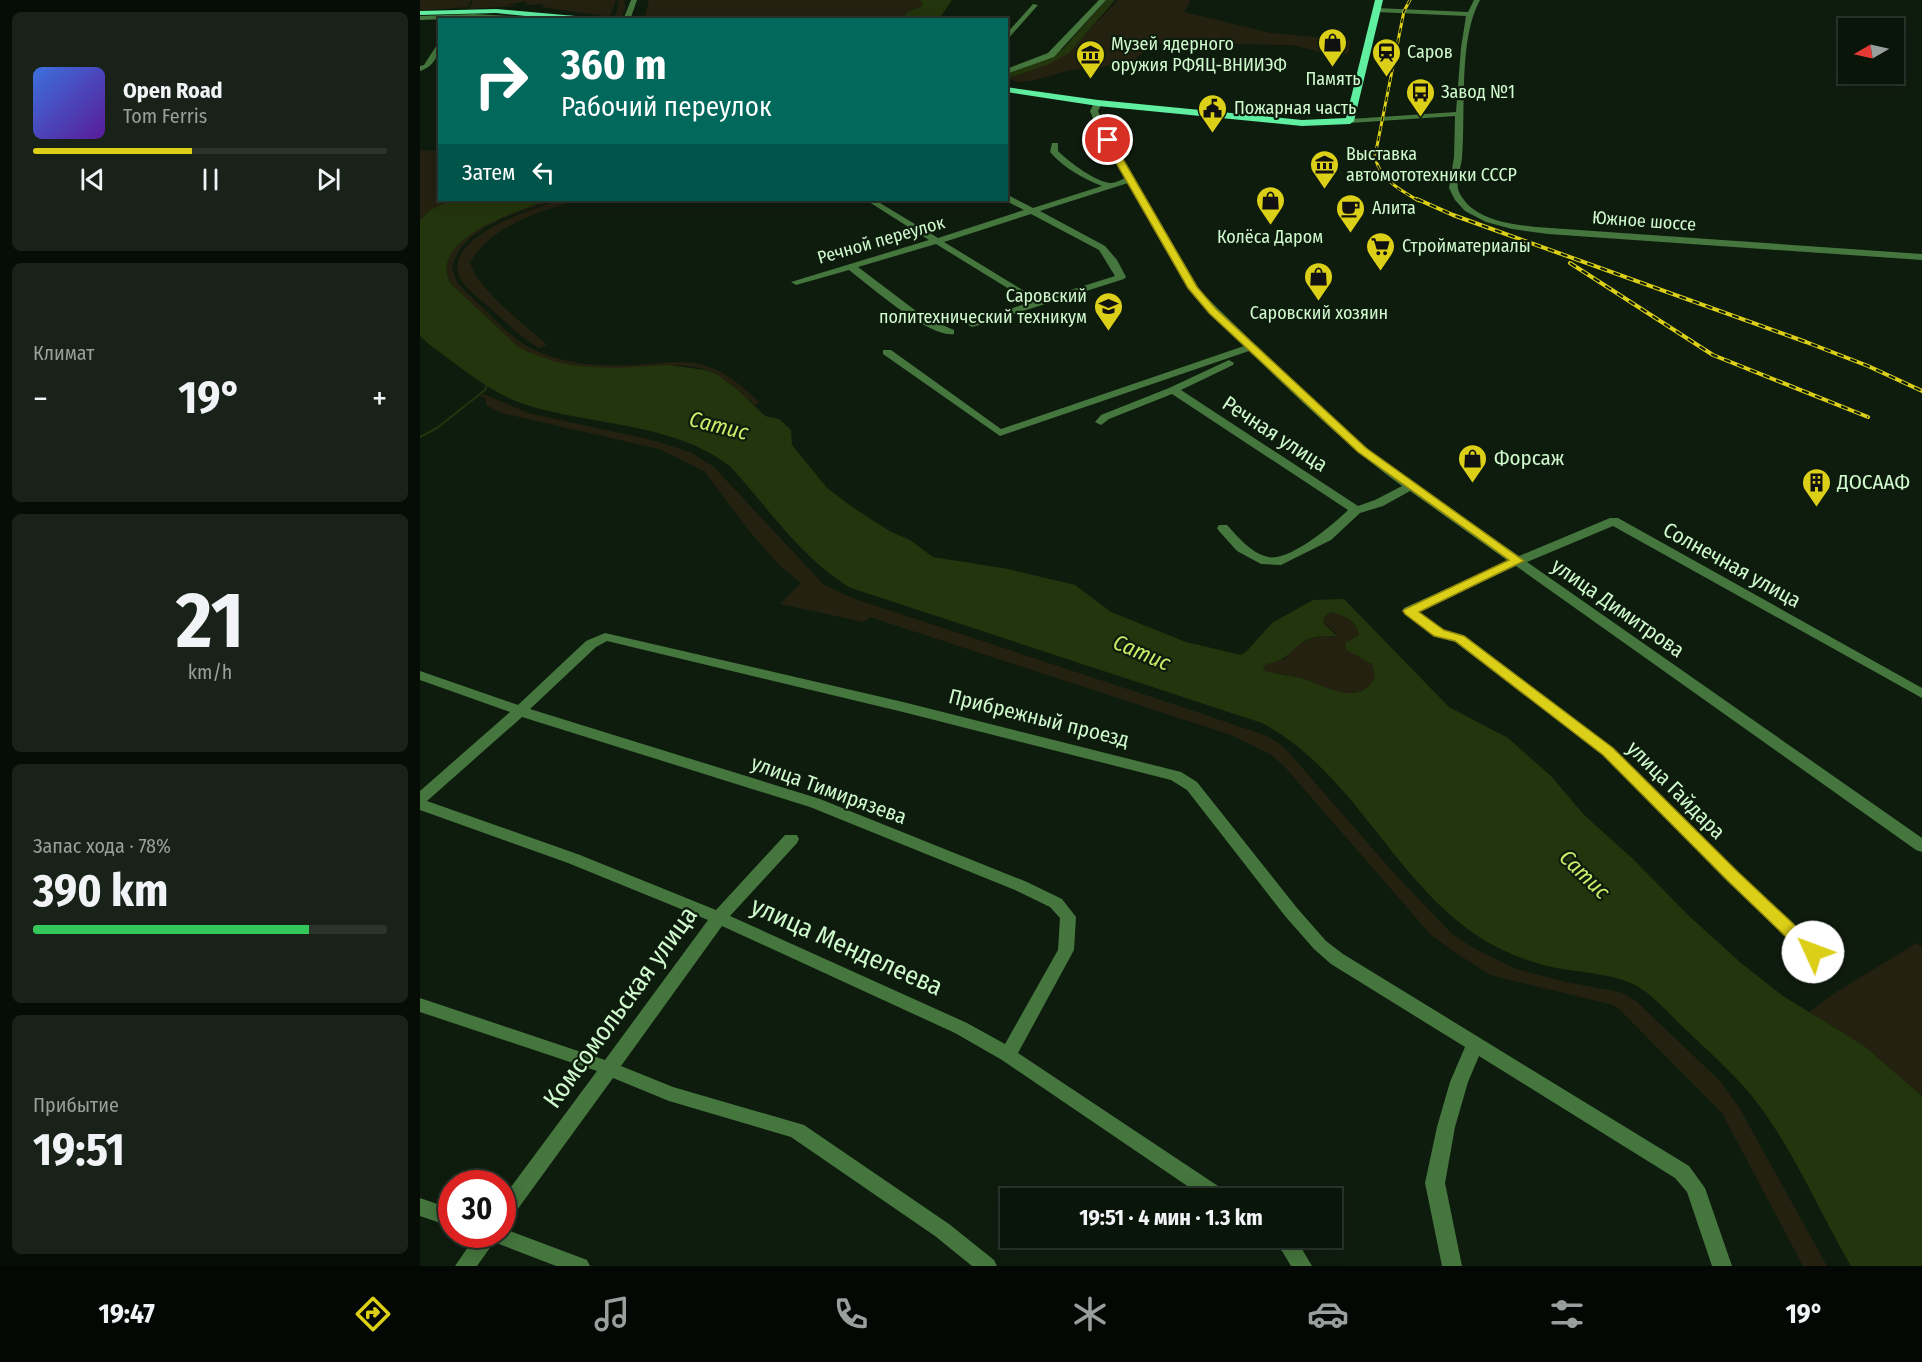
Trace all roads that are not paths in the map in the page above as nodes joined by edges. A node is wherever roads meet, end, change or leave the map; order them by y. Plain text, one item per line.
1 (634, 0) edge
2 (889, 0) edge
3 (1103, 0) edge
4 (1379, 0) edge
5 (1477, 0) edge
6 (902, 2) dead end
7 (1376, 10) junction
8 (420, 13) edge
9 (1469, 14) junction
10 (420, 18) edge
11 (452, 18) edge
12 (534, 18) edge
13 (575, 18) edge
14 (627, 18) edge
15 (1008, 25) edge
16 (1008, 37) edge
17 (438, 46) edge
18 (420, 69) edge
19 (1008, 71) edge
20 (1008, 89) edge
21 (1098, 103) junction
22 (1459, 114) junction
23 (1350, 121) junction
24 (1055, 145) dead end
25 (1129, 180) junction
26 (1112, 186) junction
27 (1008, 198) edge
28 (872, 201) edge
29 (1032, 211) junction
30 (937, 241) junction
31 (1922, 257) edge
32 (850, 266) junction
33 (796, 282) dead end
34 (1038, 303) junction
35 (972, 324) dead end
36 (950, 332) dead end
37 (1253, 350) junction
38 (887, 352) dead end
39 (1173, 390) junction
40 (1101, 422) dead end
41 (1411, 486) junction
42 (1356, 510) junction
43 (1223, 528) dead end
44 (1518, 561) junction
45 (420, 675) edge
46 (1922, 694) edge
47 (520, 711) junction
48 (420, 799) edge
49 (420, 804) edge
50 (790, 838) dead end
51 (1922, 846) edge
52 (719, 918) junction
53 (1813, 952) dead end
54 (420, 1005) edge
55 (1476, 1043) junction
56 (1008, 1055) junction
57 (608, 1068) junction
58 (1205, 1188) edge
59 (516, 1196) edge
60 (420, 1207) edge
61 (438, 1213) edge
62 (516, 1242) edge
63 (478, 1248) edge
64 (1291, 1248) edge
65 (465, 1266) edge
66 (580, 1266) edge
67 (987, 1266) edge
68 (1302, 1266) edge
69 (1452, 1266) edge
70 (1722, 1266) edge

1 - 14 street
2 - 6 street
3 - 19 street
4 - 7 main road
5 - 9 street
7 - 9 street
7 - 23 main road
8 - 13 main road
9 - 22 street
10 - 11 street
11 - 12 street
15 - 16 street
17 - 18 street
20 - 21 main road
21 - 23 main road
21 - 25 street, улица Димитрова
22 - 23 street
22 - 31 street, Южное шоссе
24 - 26 street
25 - 26 street, Речной переулок
25 - 37 street, улица Димитрова
26 - 29 street, Речной переулок
27 - 29 street
28 - 30 street
29 - 30 street, Речной переулок
29 - 34 street
30 - 32 street, Речной переулок
30 - 34 street
32 - 33 street, Речной переулок
32 - 36 street
34 - 35 street
37 - 38 street
37 - 39 street
37 - 41 street, улица Димитрова
39 - 40 street
39 - 42 street, Речная улица
41 - 42 street
41 - 44 street, улица Димитрова
42 - 43 street
44 - 46 street, Солнечная улица
44 - 51 street, улица Димитрова
44 - 53 street, улица Гайдара
45 - 47 street, улица Тимирязева
47 - 48 street
47 - 55 street, Прибрежный проезд
47 - 56 street, улица Тимирязева
49 - 52 street, улица Менделеева
50 - 52 street, Комсомольская улица
52 - 56 street, улица Менделеева
52 - 57 street, Комсомольская улица
54 - 57 street
55 - 69 street
55 - 70 street, Прибрежный проезд
56 - 58 street, улица Менделеева
57 - 59 street, Комсомольская улица
57 - 67 street
60 - 61 street
62 - 66 street
63 - 65 street
64 - 68 street

